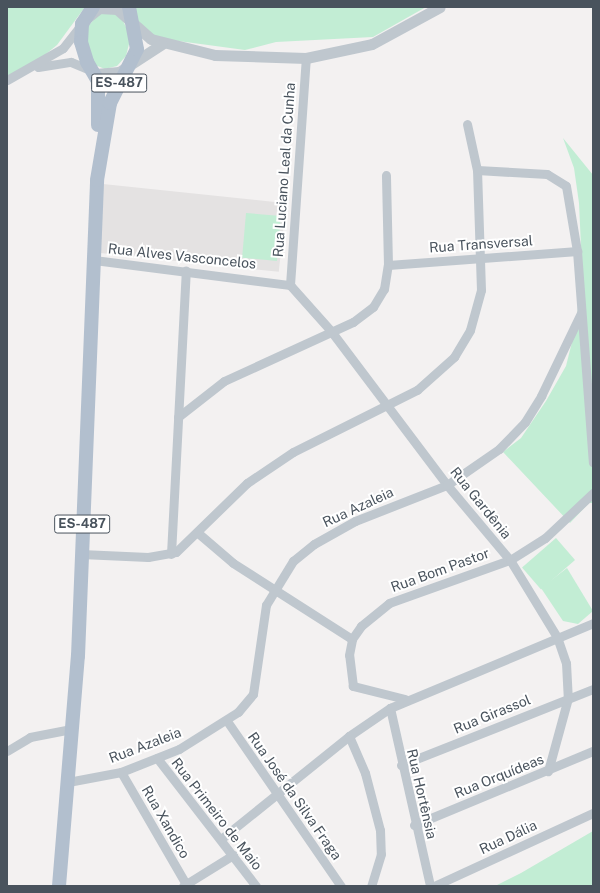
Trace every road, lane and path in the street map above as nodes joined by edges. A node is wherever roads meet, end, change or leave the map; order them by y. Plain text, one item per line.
1 (93, 7) edge
2 (129, 7) edge
3 (440, 7) edge
4 (82, 24) junction
5 (134, 24) junction
6 (162, 44) junction
7 (306, 58) junction
8 (128, 66) junction
9 (27, 70) junction
10 (96, 74) junction
11 (7, 80) edge
12 (466, 124) dead end
13 (99, 161) junction
14 (477, 170) junction
15 (386, 175) dead end
16 (576, 251) junction
17 (483, 258) junction
18 (94, 260) junction
19 (388, 265) junction
20 (186, 270) junction
21 (290, 285) junction
22 (581, 313) junction
23 (331, 331) junction
24 (389, 405) junction
25 (178, 416) junction
26 (593, 462) edge
27 (447, 484) junction
28 (593, 493) edge
29 (198, 533) junction
30 (81, 554) junction
31 (171, 554) junction
32 (510, 560) junction
33 (273, 591) junction
34 (593, 623) edge
35 (557, 637) junction
36 (352, 639) junction
37 (593, 689) edge
38 (568, 698) junction
39 (405, 699) junction
40 (390, 708) junction
41 (226, 721) junction
42 (71, 729) junction
43 (349, 736) junction
44 (7, 751) edge
45 (593, 751) edge
46 (156, 758) junction
47 (401, 765) junction
48 (548, 771) junction
49 (121, 772) junction
50 (68, 782) junction
51 (278, 794) junction
52 (593, 813) edge
53 (414, 825) junction
54 (221, 839) junction
55 (233, 855) junction
56 (185, 885) edge
57 (59, 886) edge
58 (256, 886) edge
59 (341, 886) edge
60 (371, 886) edge
61 (430, 886) edge
62 (434, 886) edge

1 - 4 main road
2 - 5 main road, ES-487
3 - 7 street
4 - 5 street
4 - 9 street
4 - 10 main road, ES-487
5 - 6 street
5 - 8 main road, ES-487
6 - 7 street
6 - 8 street
7 - 21 street, Rua Luciano Leal da Cunha
8 - 10 street
8 - 13 main road, ES-487
9 - 10 street
9 - 11 street
10 - 13 main road, ES-487
12 - 14 street
13 - 18 main road, ES-487
14 - 16 street
14 - 17 street
15 - 19 street
16 - 17 street, Rua Transversal
16 - 22 street
17 - 19 street, Rua Transversal
17 - 24 street
18 - 20 street, Rua Alves Vasconcelos
18 - 30 main road, ES-487
19 - 23 street
20 - 21 street, Rua Alves Vasconcelos
20 - 25 street
21 - 23 street, Rua Gardênia
22 - 26 street
22 - 27 street, Rua Azaleia
23 - 24 street, Rua Gardênia
23 - 25 street
24 - 27 street, Rua Gardênia
24 - 29 street
25 - 31 street
27 - 32 street, Rua Gardênia
27 - 33 street, Rua Azaleia
28 - 32 street, Rua Bom Pastor
29 - 31 street
29 - 33 street
30 - 31 street
30 - 42 main road, ES-487
32 - 35 street, Rua Gardênia
32 - 36 street, Rua Bom Pastor
33 - 36 street
33 - 41 street, Rua Azaleia
34 - 35 street
35 - 38 street, Rua Gardênia
35 - 39 street
36 - 39 street
37 - 38 street, Rua Girassol
38 - 47 street, Rua Girassol
38 - 48 street, Rua Gardênia
39 - 40 street
40 - 43 street
40 - 47 street, Rua Hortênsia
41 - 46 street, Rua Azaleia
41 - 51 street, Rua José da Silva Fraga
42 - 44 street
42 - 50 main road, ES-487
43 - 51 street
43 - 60 street
45 - 48 street, Rua Orquídeas
46 - 49 street, Rua Azaleia
46 - 54 street, Rua Primeiro de Maio
47 - 53 street, Rua Hortênsia
48 - 53 street, Rua Orquídeas
49 - 50 street, Rua Azaleia
49 - 56 street, Rua Xandico
50 - 57 main road, ES-487
51 - 54 street
51 - 59 street, Rua José da Silva Fraga
52 - 62 street, Rua Dália
53 - 61 street, Rua Hortênsia
54 - 55 street, Rua Primeiro de Maio
55 - 56 street
55 - 58 street, Rua Primeiro de Maio

